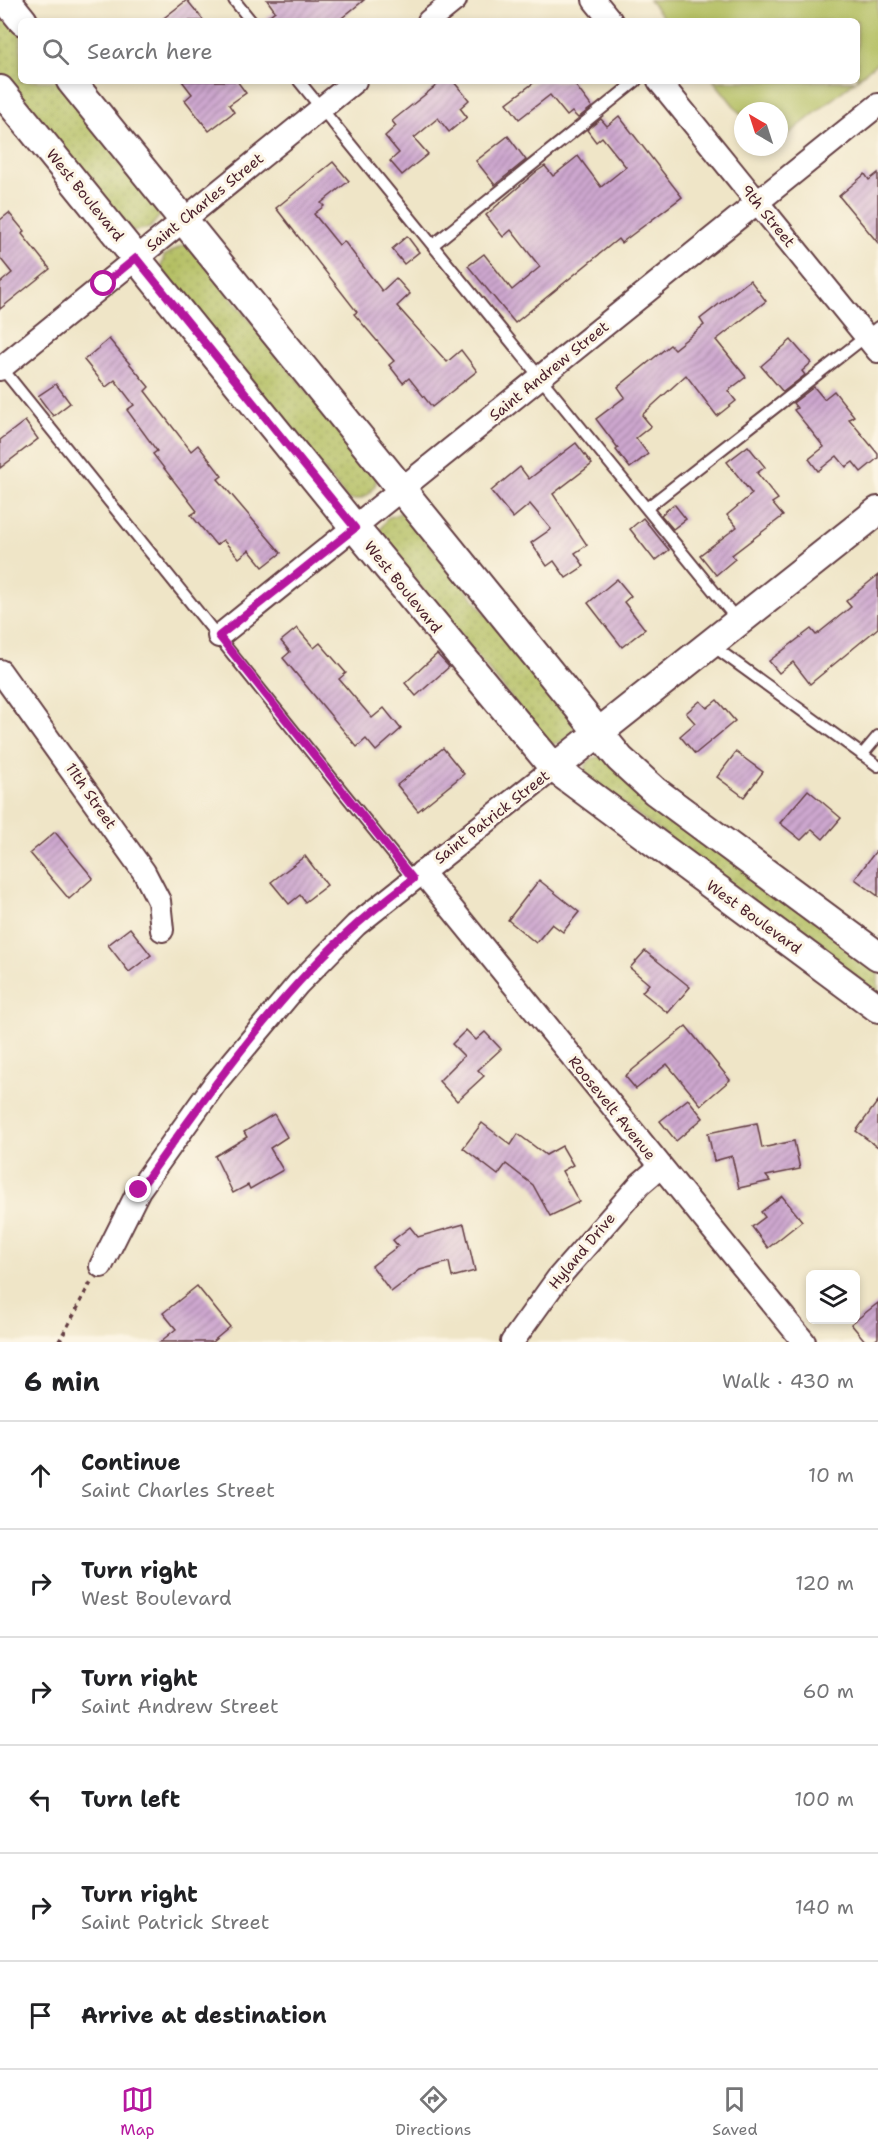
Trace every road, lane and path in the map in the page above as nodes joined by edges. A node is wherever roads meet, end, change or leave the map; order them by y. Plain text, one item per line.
1 (6, 0) edge
2 (234, 0) edge
3 (455, 0) edge
4 (594, 0) edge
5 (21, 18) edge
6 (249, 18) edge
7 (433, 18) edge
8 (609, 18) edge
9 (73, 84) edge
10 (301, 84) edge
11 (351, 84) edge
12 (632, 84) edge
13 (661, 84) edge
14 (0, 90) edge
15 (878, 105) edge
16 (321, 108) junction
17 (757, 203) junction
18 (182, 220) junction
19 (433, 245) junction
20 (136, 258) junction
21 (874, 338) edge
22 (0, 367) edge
23 (541, 379) junction
24 (402, 489) junction
25 (648, 507) junction
26 (878, 511) edge
27 (355, 528) junction
28 (739, 621) junction
29 (219, 636) junction
30 (710, 644) junction
31 (0, 671) edge
32 (598, 733) junction
33 (878, 736) edge
34 (862, 755) junction
35 (878, 766) edge
36 (554, 768) junction
37 (417, 876) junction
38 (162, 930) dead end
39 (878, 957) edge
40 (878, 1008) edge
41 (660, 1167) junction
42 (100, 1266) joint
43 (59, 1342) edge
44 (512, 1342) edge
45 (804, 1342) edge

1 - 5 street
2 - 6 lane
3 - 7 street
4 - 8 street
9 - 18 street
10 - 16 lane
11 - 16 street, Saint Charles Street
12 - 19 lane
13 - 17 street, 9th Street
14 - 20 street, West Boulevard
15 - 17 street, Saint Andrew Street
16 - 18 street, Saint Charles Street
16 - 19 lane
17 - 21 street, 9th Street
17 - 23 street, Saint Andrew Street
18 - 20 street, Saint Charles Street
18 - 24 street
19 - 23 lane
20 - 22 street, Saint Charles Street
20 - 27 street, West Boulevard
21 - 25 lane
22 - 29 lane
23 - 24 street, Saint Andrew Street
23 - 25 lane
24 - 27 street, Saint Andrew Street
24 - 32 street
25 - 28 lane
26 - 28 street, Saint Patrick Street
27 - 29 street, Saint Andrew Street
27 - 36 street, West Boulevard
28 - 30 street, Saint Patrick Street
29 - 37 lane
30 - 32 street, Saint Patrick Street
30 - 34 lane
31 - 38 street, 11th Street
32 - 36 street, Saint Patrick Street
32 - 39 street
33 - 34 lane
34 - 35 lane
36 - 37 street, Saint Patrick Street
36 - 40 street, West Boulevard
37 - 41 street, Roosevelt Avenue
37 - 42 street, Saint Patrick Street
41 - 44 street, Hyland Drive
41 - 45 street, Roosevelt Avenue
42 - 43 path

